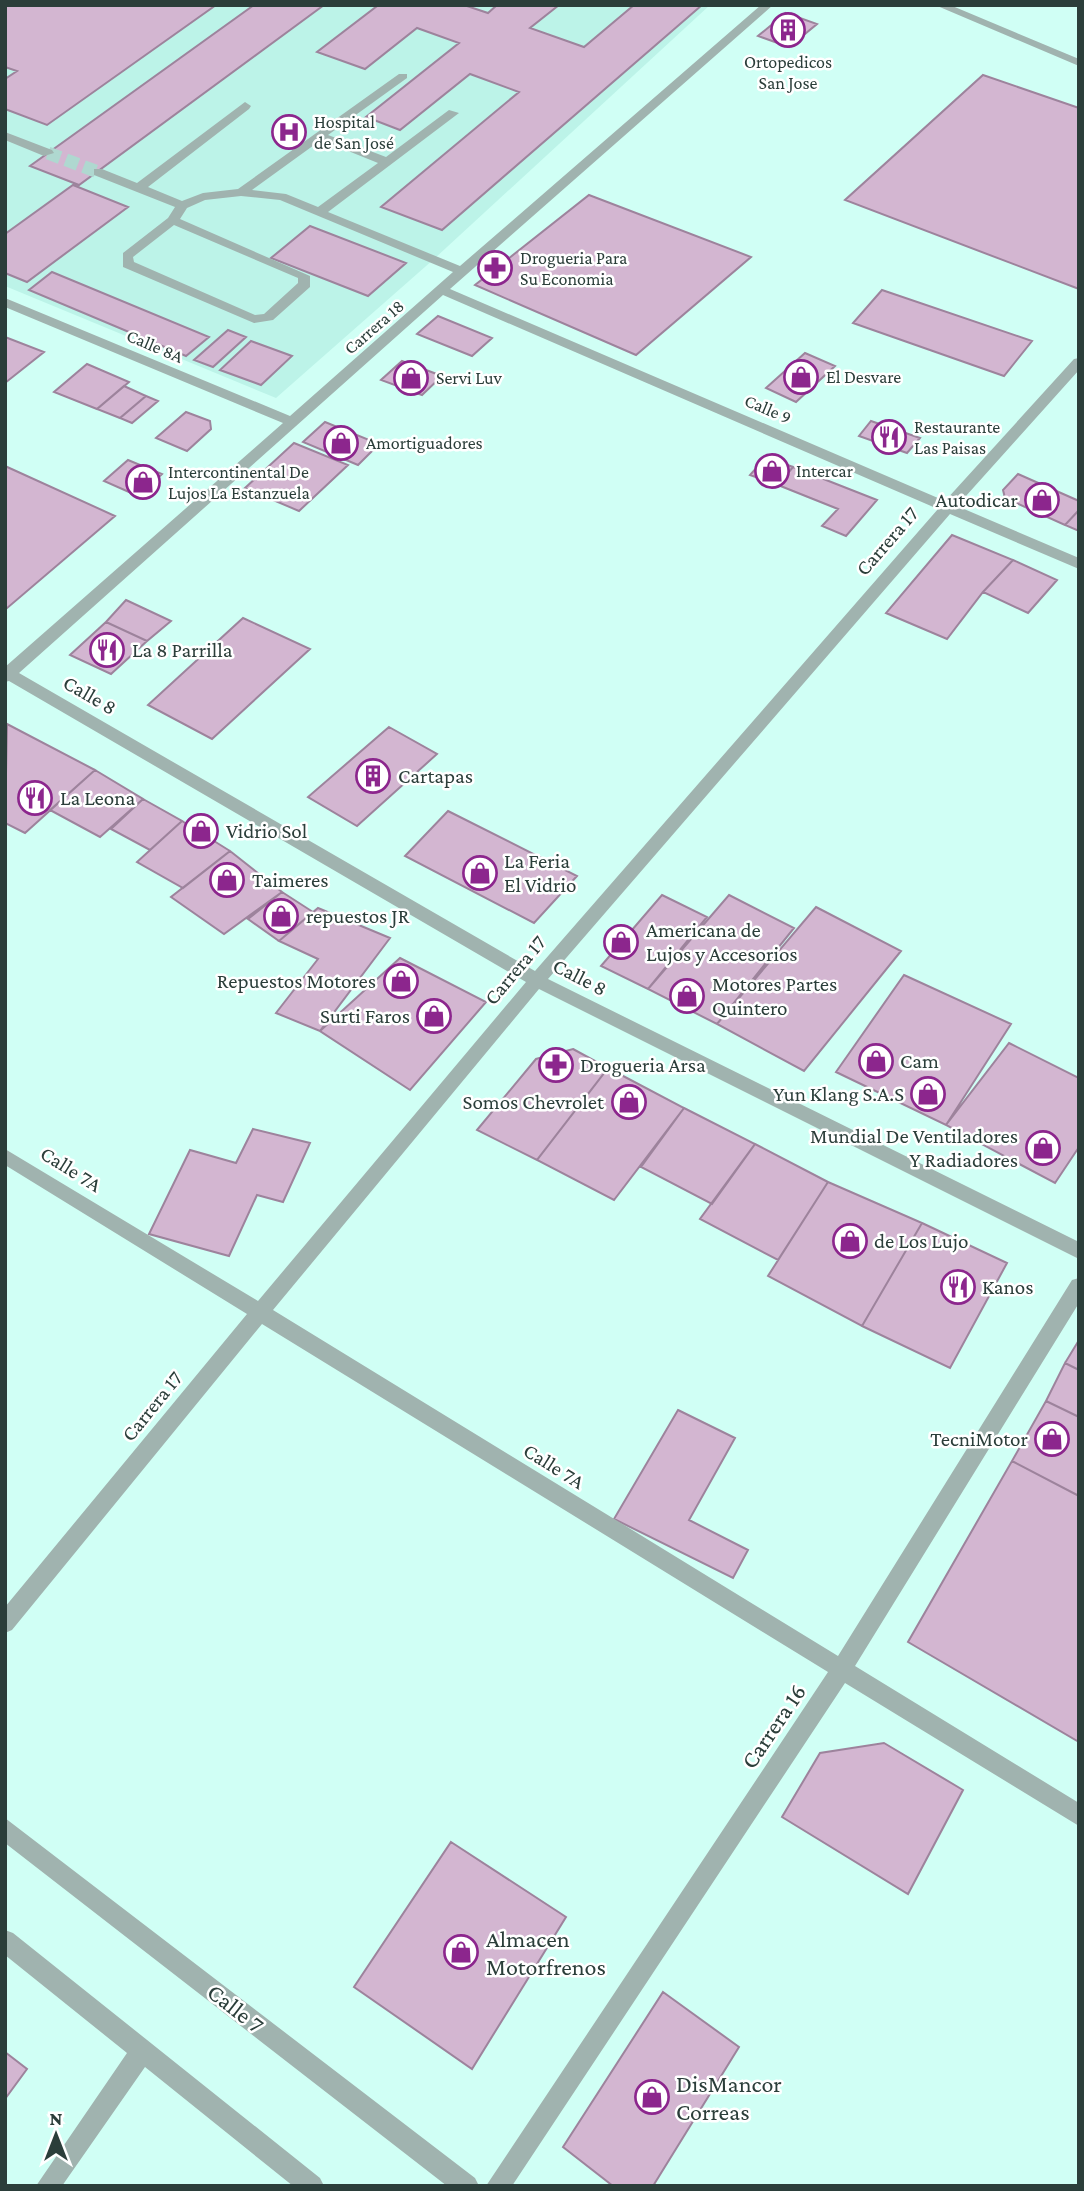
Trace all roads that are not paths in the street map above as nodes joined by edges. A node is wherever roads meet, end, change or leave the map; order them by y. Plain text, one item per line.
1 (768, 5) edge
2 (940, 5) edge
3 (1079, 63) edge
4 (403, 76) dead end
5 (245, 106) dead end
6 (453, 113) dead end
7 (5, 136) edge
8 (320, 136) junction
9 (48, 153) tunnel mouth
10 (387, 162) junction
11 (98, 172) tunnel mouth
12 (139, 188) junction
13 (241, 192) junction
14 (182, 205) junction
15 (320, 212) junction
16 (173, 220) junction
17 (463, 271) junction
18 (442, 290) junction
19 (5, 302) edge
20 (1079, 362) edge
21 (292, 422) junction
22 (948, 506) junction
23 (1079, 564) edge
24 (7, 674) edge
25 (536, 980) junction
26 (5, 1156) edge
27 (1079, 1251) edge
28 (1079, 1286) edge
29 (259, 1311) junction
30 (5, 1623) edge
31 (842, 1669) junction
32 (1079, 1815) edge
33 (5, 1829) edge
34 (5, 1941) edge
35 (142, 2051) junction
36 (48, 2186) edge
37 (312, 2186) edge
38 (467, 2186) edge
39 (498, 2186) edge

1 - 17 street, Carrera 18
2 - 3 street
4 - 8 street
5 - 12 street
6 - 10 street
7 - 9 street
8 - 10 street
8 - 13 street
10 - 15 street
11 - 12 street
12 - 14 street
13 - 14 street
13 - 15 street
14 - 16 street
15 - 17 street
16 - 16 street
17 - 18 street, Carrera 18
18 - 21 street, Carrera 18
18 - 22 street, Calle 9
19 - 21 street, Calle 8A
20 - 22 street, Carrera 17
21 - 24 street, Carrera 18
22 - 23 street, Calle 9
22 - 25 street, Carrera 17
24 - 25 street, Calle 8
25 - 27 street, Calle 8
25 - 29 street, Carrera 17
26 - 29 street, Calle 7A
28 - 31 street, Carrera 16
29 - 30 street, Carrera 17
29 - 31 street, Calle 7A
31 - 32 street, Calle 7A
31 - 39 street, Carrera 16
33 - 38 street, Calle 7
34 - 35 street
35 - 36 street
35 - 37 street

